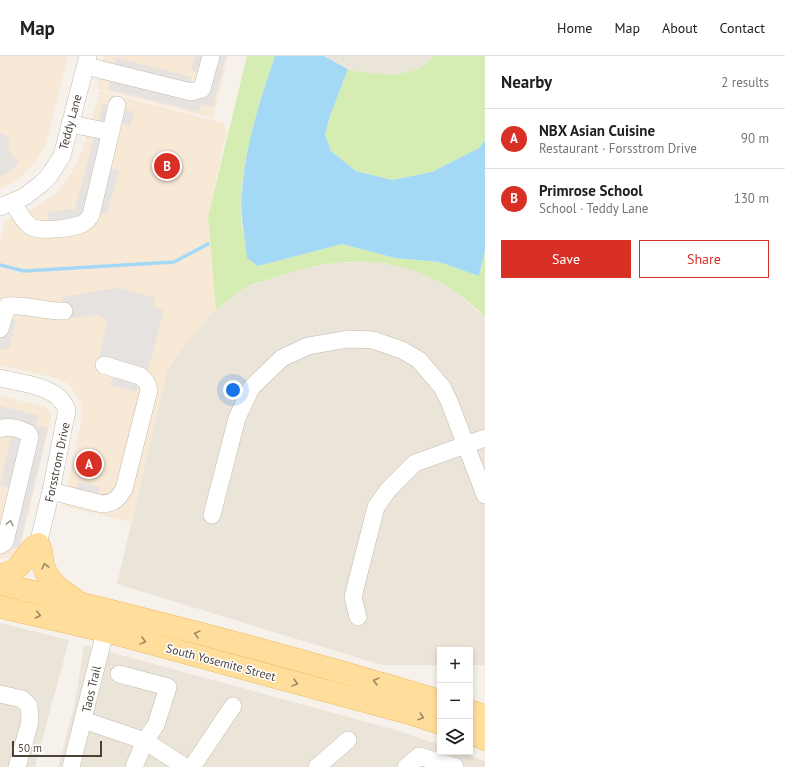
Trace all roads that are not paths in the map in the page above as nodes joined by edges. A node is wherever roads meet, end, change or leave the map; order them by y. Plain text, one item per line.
1 (211, 56) edge
2 (87, 61) edge
3 (117, 105) dead end
4 (70, 124) junction
5 (111, 132) junction
6 (6, 205) edge
7 (64, 311) dead end
8 (0, 329) edge
9 (104, 365) dead end
10 (0, 378) edge
11 (0, 428) edge
12 (485, 438) edge
13 (465, 446) junction
14 (51, 491) junction
15 (485, 495) edge
16 (212, 515) dead end
17 (38, 544) junction
18 (0, 545) edge
19 (0, 575) edge
20 (0, 584) edge
21 (80, 603) junction
22 (0, 606) edge
23 (110, 610) junction
24 (358, 617) dead end
25 (105, 631) junction
26 (118, 674) dead end
27 (0, 694) edge
28 (437, 700) edge
29 (233, 706) dead end
30 (473, 712) edge
31 (485, 716) edge
32 (84, 720) junction
33 (437, 723) edge
34 (473, 735) edge
35 (485, 739) edge
36 (348, 740) dead end
37 (145, 741) junction
38 (17, 767) edge
39 (71, 767) edge
40 (134, 767) edge
41 (185, 767) edge
42 (192, 767) edge
43 (317, 767) edge
44 (406, 767) edge
45 (455, 767) edge

1 - 2 street
2 - 4 street, Teddy Lane
3 - 5 street
4 - 5 street
4 - 6 street, Teddy Lane
5 - 6 street
7 - 8 street
9 - 14 street
10 - 14 street, Forsstrom Drive
18 -> 11 street
12 - 13 street
13 - 15 street
13 - 16 street
13 - 24 street
14 - 17 street, Forsstrom Drive
17 - 19 main road
21 -> 17 main road
20 - 21 main road, South Yosemite Street
21 - 23 main road, South Yosemite Street
22 -> 25 main road, South Yosemite Street
23 - 25 street, Taos Trail
28 -> 23 main road, South Yosemite Street
25 - 32 street, Taos Trail
25 -> 33 main road, South Yosemite Street
26 - 37 street
27 - 38 street
29 - 42 street
30 - 31 main road
32 - 37 street
32 - 39 street, Taos Trail
34 - 35 main road
36 - 43 street
37 - 40 street
37 - 41 street
44 - 45 street

